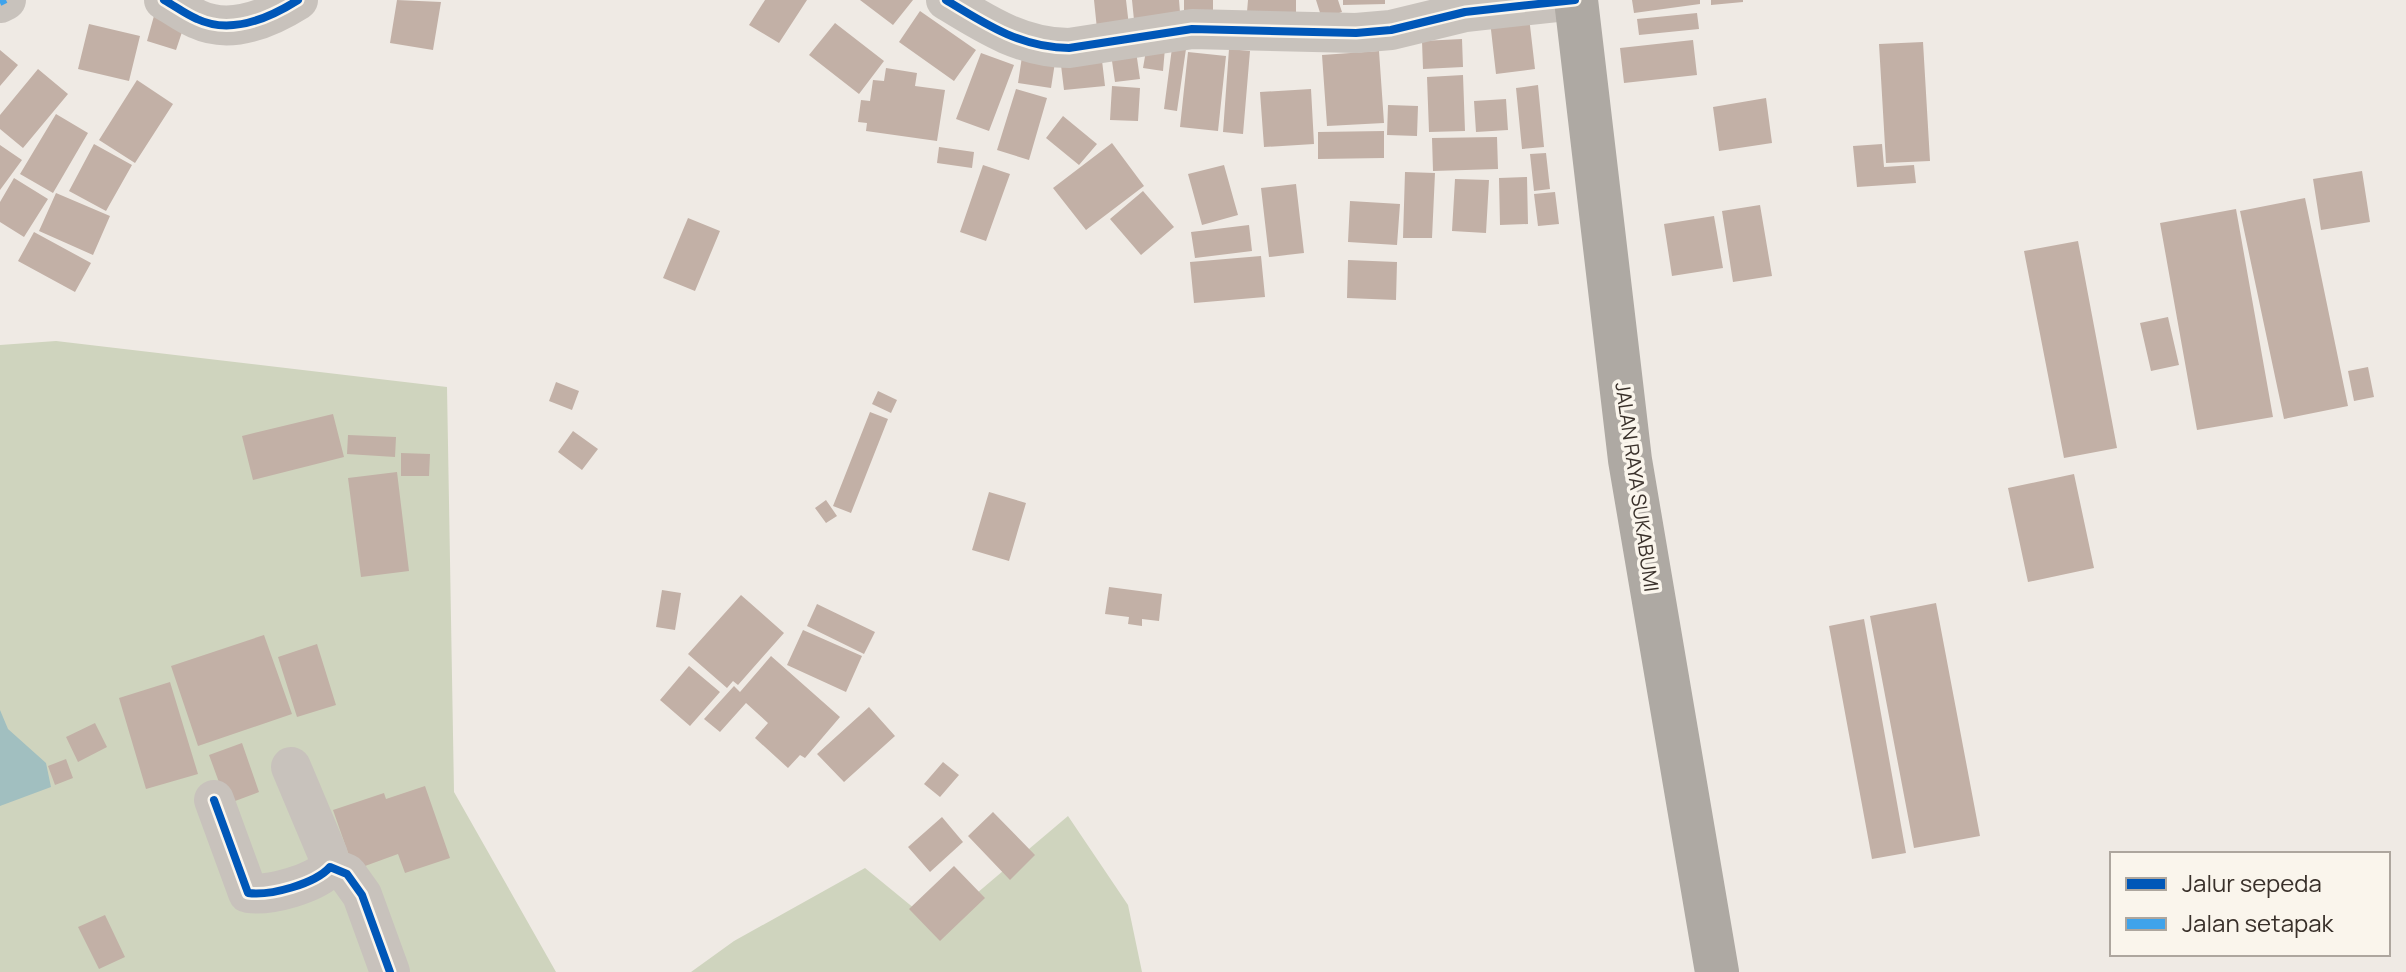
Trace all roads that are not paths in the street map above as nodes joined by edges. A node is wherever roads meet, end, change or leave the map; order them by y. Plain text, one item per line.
1 (6, 0) edge
2 (164, 0) edge
3 (298, 0) edge
4 (946, 0) edge
5 (1575, 0) edge
6 (0, 3) edge
7 (291, 767) dead end
8 (214, 800) dead end
9 (330, 867) junction
10 (390, 972) edge
11 (1717, 972) edge

1 - 6 street
2 - 3 street
4 - 5 street
5 - 11 highway, JALAN RAYA SUKABUMI
7 - 9 street
8 - 9 street
9 - 10 street

